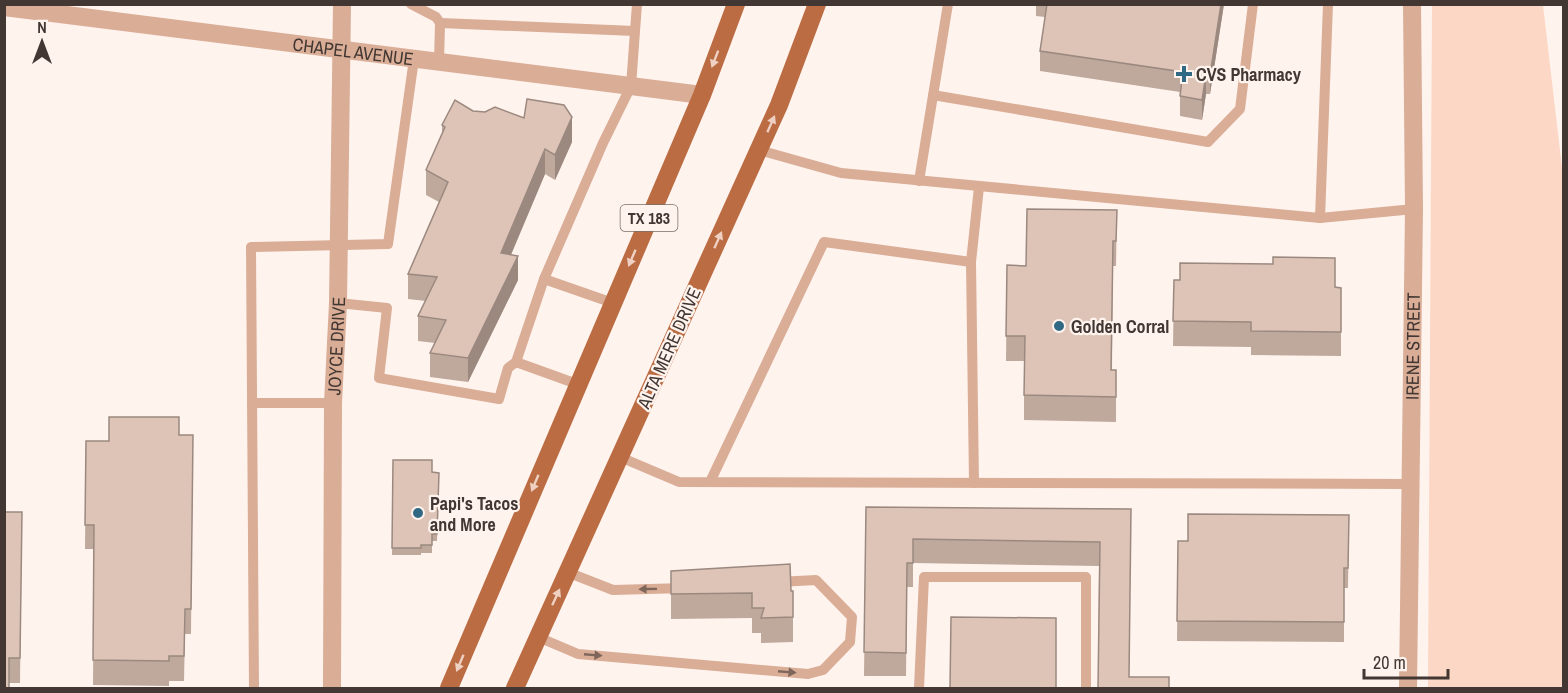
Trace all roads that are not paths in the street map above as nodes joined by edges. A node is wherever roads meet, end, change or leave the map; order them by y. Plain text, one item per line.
1 (342, 4) edge
2 (411, 4) edge
3 (637, 4) edge
4 (736, 4) edge
5 (817, 4) edge
6 (830, 4) edge
7 (948, 4) edge
8 (1253, 4) edge
9 (1328, 4) edge
10 (1412, 4) edge
11 (4, 7) edge
12 (440, 23) junction
13 (635, 31) junction
14 (341, 49) junction
15 (414, 59) junction
16 (796, 59) junction
17 (439, 62) junction
18 (631, 86) junction
19 (702, 95) junction
20 (933, 95) junction
21 (759, 150) junction
22 (919, 181) junction
23 (979, 187) junction
24 (1414, 209) junction
25 (1320, 218) junction
26 (338, 244) junction
27 (971, 262) junction
28 (544, 279) junction
29 (338, 303) junction
30 (612, 303) junction
31 (516, 362) junction
32 (578, 384) junction
33 (333, 402) junction
34 (252, 403) junction
35 (620, 457) junction
36 (710, 482) junction
37 (974, 483) junction
38 (1410, 484) junction
39 (567, 572) junction
40 (769, 583) edge
41 (700, 587) edge
42 (538, 637) junction
43 (254, 688) edge
44 (332, 688) edge
45 (449, 688) edge
46 (515, 688) edge
47 (919, 688) edge
48 (1086, 688) edge
49 (1408, 688) edge

1 - 14 street, JOYCE DRIVE
2 - 12 lane
3 - 13 lane
4 -> 19 main road, TX 183
5 - 16 main road, ALTA MERE DRIVE
6 - 16 main road
7 - 20 lane
8 - 20 lane
9 - 25 lane
10 - 24 street, IRENE STREET
11 - 14 street, CHAPEL AVENUE
12 - 13 lane
12 - 17 lane
13 - 18 lane
14 - 15 street, CHAPEL AVENUE
14 - 26 street, JOYCE DRIVE
15 - 17 street, CHAPEL AVENUE
15 - 26 lane
21 -> 16 main road, ALTA MERE DRIVE
17 - 18 street, CHAPEL AVENUE
18 - 19 street, CHAPEL AVENUE
18 - 28 lane
19 -> 30 main road, TX 183
20 - 22 lane
21 - 22 lane
35 -> 21 main road, ALTA MERE DRIVE
22 - 23 lane
23 - 25 lane
23 - 27 lane
24 - 25 lane
24 - 38 street, IRENE STREET
26 - 29 street, JOYCE DRIVE
26 - 34 lane
27 - 36 lane
27 - 37 lane
28 - 30 lane
28 - 31 lane
29 - 31 lane
29 - 33 street, JOYCE DRIVE
30 - 32 main road, TX 183
31 - 32 lane
32 -> 45 main road, TX 183
33 - 34 lane
33 - 44 street, JOYCE DRIVE
34 - 43 lane
35 - 36 lane
35 - 39 main road, ALTA MERE DRIVE
36 - 37 lane
37 - 38 lane
38 - 49 street, IRENE STREET
41 -> 39 lane
42 -> 39 main road, ALTA MERE DRIVE
42 -> 40 lane
42 - 46 main road, ALTA MERE DRIVE
47 - 48 lane

